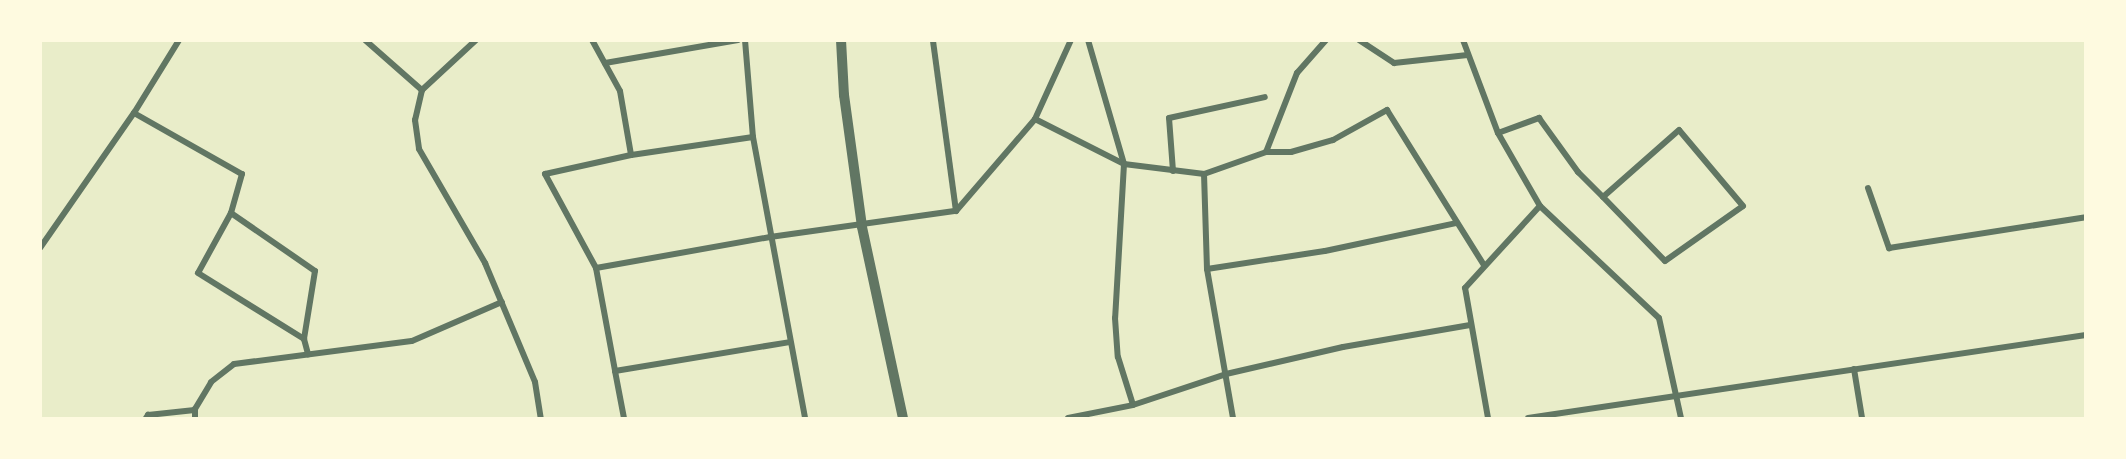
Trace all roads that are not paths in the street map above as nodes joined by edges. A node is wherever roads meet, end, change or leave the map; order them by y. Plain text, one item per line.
1 (179, 40) edge
2 (365, 40) edge
3 (476, 40) edge
4 (592, 40) edge
5 (738, 40) edge
6 (745, 40) edge
7 (841, 40) edge
8 (933, 40) edge
9 (1071, 40) edge
10 (1089, 40) edge
11 (1326, 40) edge
12 (1359, 40) edge
13 (1462, 40) edge
14 (1468, 55) junction
15 (605, 63) junction
16 (422, 90) junction
17 (1265, 97) dead end
18 (134, 113) junction
19 (1035, 119) junction
20 (1498, 133) junction
21 (753, 137) junction
22 (1266, 152) junction
23 (631, 155) junction
24 (1124, 164) junction
25 (1173, 171) junction
26 (1203, 174) junction
27 (1868, 188) dead end
28 (1602, 197) junction
29 (1540, 206) junction
30 (956, 211) junction
31 (231, 213) junction
32 (2085, 217) edge
33 (1457, 223) junction
34 (862, 227) junction
35 (770, 237) junction
36 (40, 248) edge
37 (1484, 265) junction
38 (596, 268) junction
39 (1207, 269) junction
40 (502, 302) junction
41 (1470, 325) junction
42 (2085, 335) edge
43 (304, 339) junction
44 (790, 342) junction
45 (308, 354) junction
46 (1854, 369) junction
47 (615, 371) junction
48 (1226, 374) junction
49 (1677, 396) junction
50 (1132, 405) junction
51 (195, 410) junction
52 (146, 418) edge
53 (195, 418) edge
54 (541, 418) edge
55 (624, 418) edge
56 (806, 418) edge
57 (903, 418) edge
58 (1068, 418) edge
59 (1233, 418) edge
60 (1488, 418) edge
61 (1528, 418) edge
62 (1681, 418) edge
63 (1862, 418) edge

1 - 18 street
2 - 16 street
3 - 16 street
4 - 15 street
5 - 15 street
6 - 21 street
7 - 34 street
8 - 30 street
9 - 19 street
10 - 24 street
11 - 22 street
12 - 14 street
13 - 14 street
14 - 20 street
15 - 23 street
16 - 40 street
17 - 25 street
18 - 31 street
18 - 36 street
19 - 24 street
19 - 30 street
20 - 28 street
20 - 29 street
21 - 23 street
21 - 35 street
22 - 26 street
22 - 33 street
23 - 38 street
24 - 25 street
24 - 50 street
25 - 26 street
26 - 39 street
27 - 32 street
28 - 28 street
29 - 37 street
29 - 49 street
30 - 34 street
31 - 43 street
31 - 43 street
33 - 37 street
33 - 39 street
34 - 35 street
34 - 57 street
35 - 38 street
35 - 44 street
37 - 41 street
38 - 47 street
39 - 48 street
40 - 45 street
40 - 54 street
41 - 48 street
41 - 60 street
42 - 46 street
43 - 45 street
44 - 47 street
44 - 56 street
45 - 51 street
46 - 49 street
46 - 63 street
47 - 55 street
48 - 50 street
48 - 59 street
49 - 61 street
49 - 62 street
50 - 58 street
51 - 52 street
51 - 53 street

